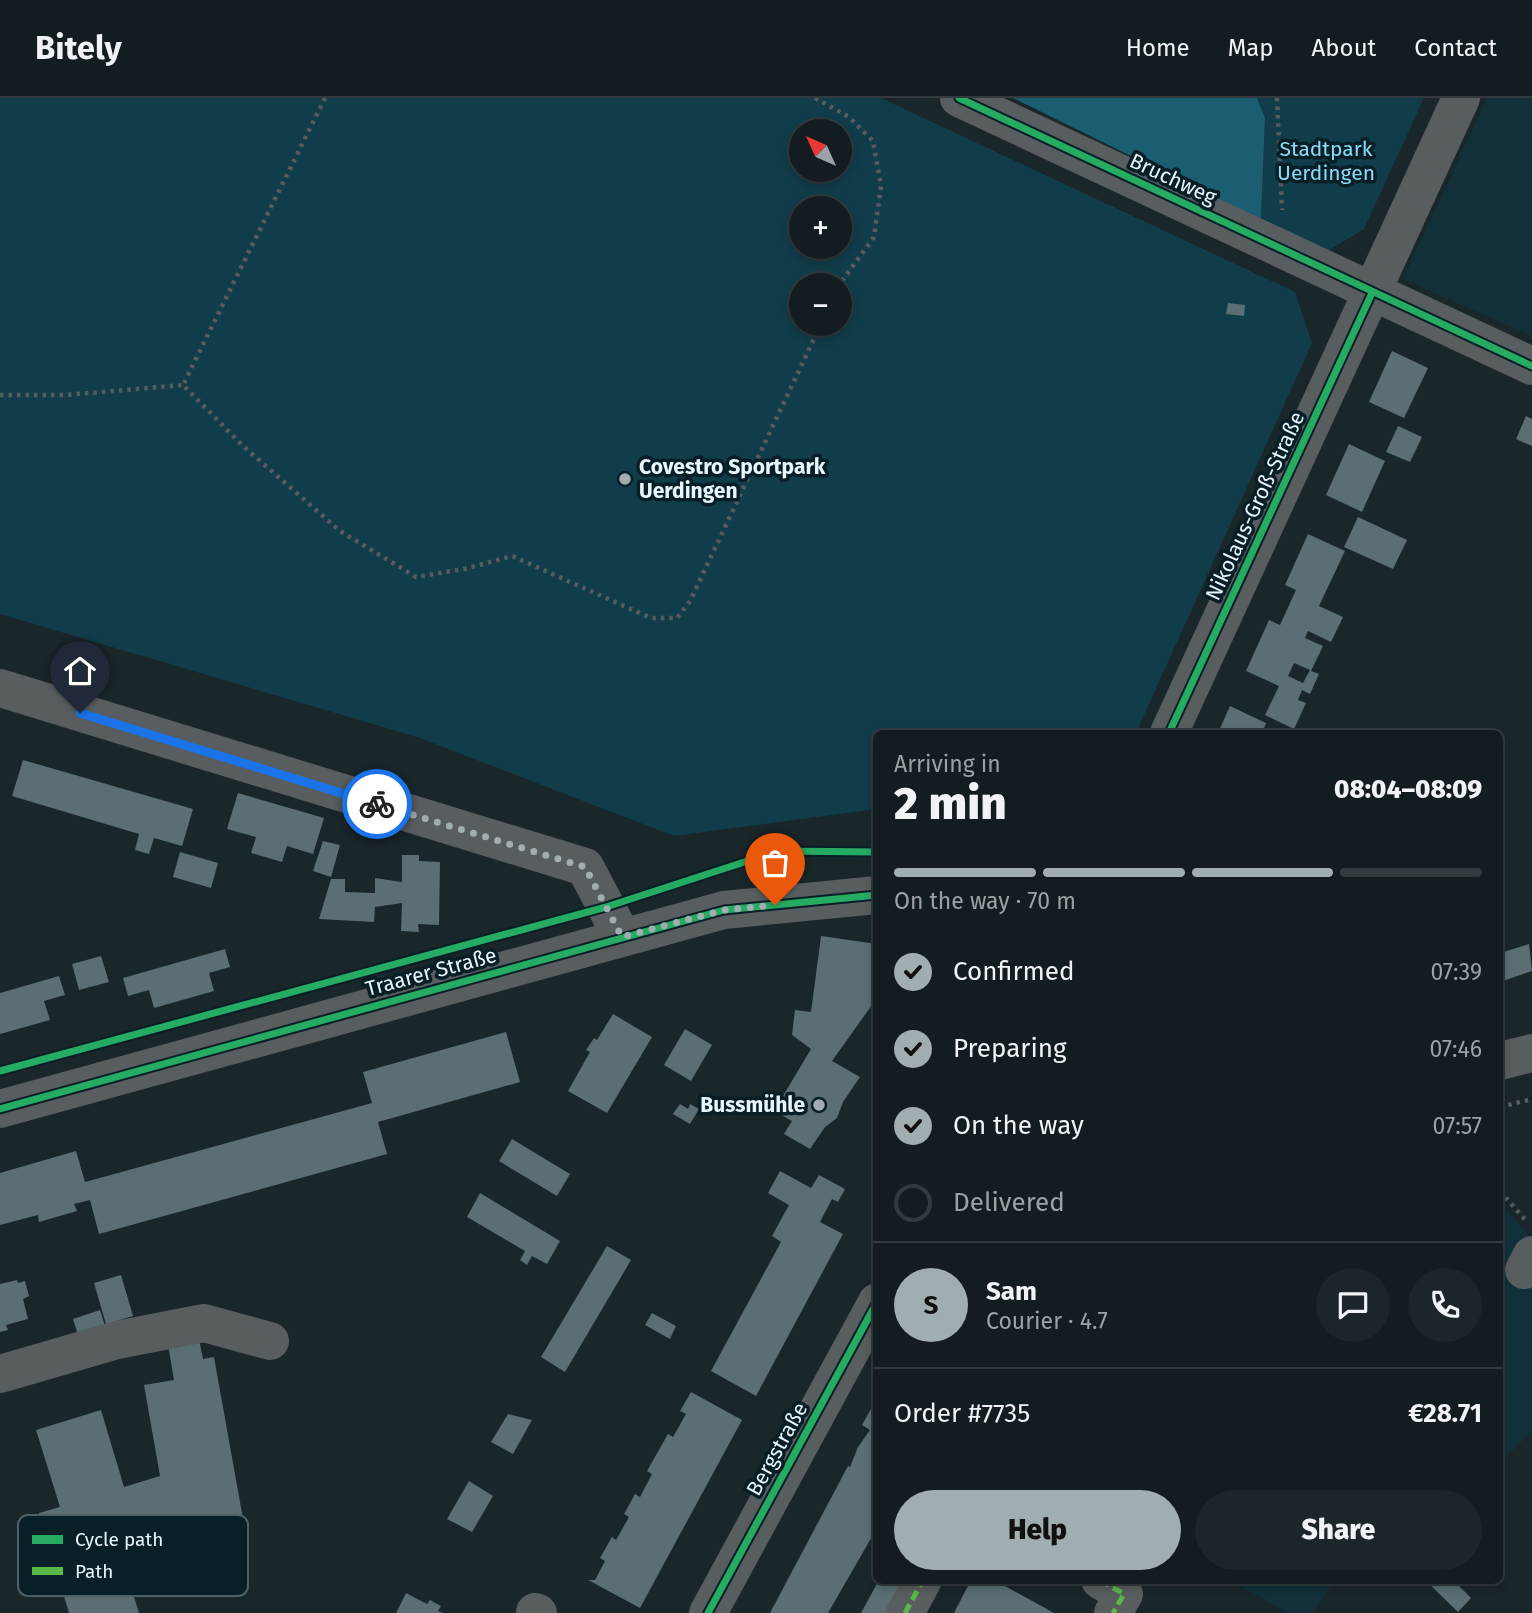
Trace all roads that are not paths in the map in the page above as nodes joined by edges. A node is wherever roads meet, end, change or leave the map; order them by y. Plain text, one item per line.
1 (959, 98) edge
2 (1461, 98) edge
3 (1372, 293) junction
4 (1532, 366) edge
5 (0, 688) edge
6 (1170, 730) edge
7 (873, 895) edge
8 (622, 937) junction
9 (0, 1109) edge
10 (873, 1309) edge
11 (270, 1341) dead end
12 (0, 1374) edge
13 (921, 1584) edge
14 (1107, 1584) edge
15 (708, 1613) edge
16 (905, 1613) edge
17 (1113, 1613) edge

1 - 3 street, Bruchweg
2 - 3 street, Nikolaus-Groß-Straße
3 - 4 street, Bruchweg
3 - 6 street, Nikolaus-Groß-Straße
5 - 8 street
7 - 8 street, Traarer Straße
8 - 9 street, Traarer Straße
10 - 15 street, Bergstraße
11 - 12 street
13 - 16 street
14 - 17 street

